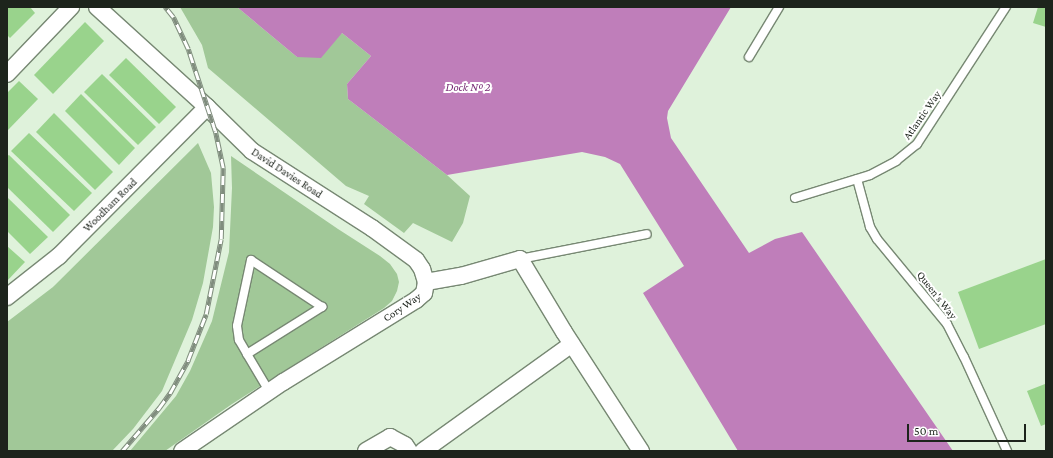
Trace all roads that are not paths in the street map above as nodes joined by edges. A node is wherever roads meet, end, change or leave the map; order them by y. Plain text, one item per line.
1 (71, 7) edge
2 (97, 7) edge
3 (779, 7) edge
4 (1006, 7) edge
5 (749, 57) dead end
6 (7, 74) edge
7 (207, 107) junction
8 (857, 180) junction
9 (795, 198) dead end
10 (647, 234) dead end
11 (520, 259) junction
12 (426, 282) junction
13 (7, 297) edge
14 (572, 344) junction
15 (247, 354) junction
16 (269, 391) junction
17 (188, 449) edge
18 (366, 451) edge
19 (409, 451) edge
20 (423, 451) edge
21 (641, 451) edge
22 (1007, 451) edge

1 - 6 street
2 - 7 street, David Davies Road
3 - 5 lane
4 - 8 lane, Atlantic Way
7 - 12 street, David Davies Road
7 - 13 street, Woodham Road
8 - 9 lane, Atlantic Way
8 - 22 lane, Queen's Way
10 - 11 lane, Cory Way
11 - 12 street, Cory Way
11 - 14 street
12 - 16 street, Cory Way
14 - 20 street
14 - 21 street
15 - 15 lane
15 - 16 lane
16 - 17 street, Cory Way
18 - 19 street

